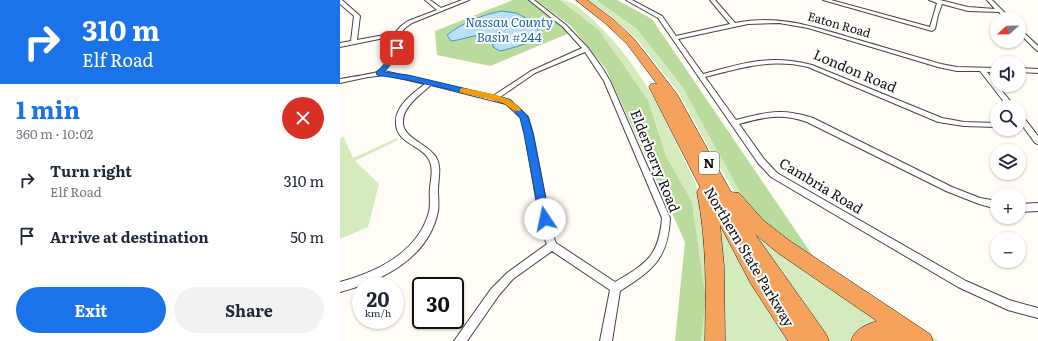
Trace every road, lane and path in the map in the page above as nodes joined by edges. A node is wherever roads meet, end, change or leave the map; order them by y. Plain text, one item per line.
1 (426, 0) edge
2 (467, 0) edge
3 (531, 0) edge
4 (572, 0) edge
5 (581, 0) edge
6 (628, 0) edge
7 (712, 0) edge
8 (825, 0) edge
9 (931, 0) edge
10 (989, 0) edge
11 (940, 2) junction
12 (341, 4) edge
13 (440, 10) junction
14 (1000, 11) joint
15 (734, 25) junction
16 (397, 34) junction
17 (1026, 37) edge
18 (675, 38) junction
19 (354, 42) junction
20 (340, 45) edge
21 (586, 49) junction
22 (1038, 49) edge
23 (982, 70) junction
24 (990, 70) edge
25 (1026, 70) edge
26 (1038, 71) edge
27 (379, 73) junction
28 (702, 76) junction
29 (340, 81) edge
30 (430, 83) junction
31 (494, 98) junction
32 (1006, 100) edge
33 (734, 123) junction
34 (990, 125) edge
35 (1026, 129) edge
36 (1038, 141) edge
37 (704, 168) junction
38 (990, 203) edge
39 (1038, 207) edge
40 (1026, 208) edge
41 (552, 246) junction
42 (340, 287) edge
43 (615, 288) junction
44 (1038, 313) edge
45 (460, 341) edge
46 (606, 341) edge
47 (715, 341) edge
48 (800, 341) edge
49 (819, 341) edge
50 (861, 341) edge
51 (907, 341) edge
52 (923, 341) edge

1 - 13 street
2 - 13 street
3 - 21 street, Elderberry Road
4 - 37 highway, Northern State Parkway / N
5 - 37 highway, Northern State Parkway / N
6 - 18 street, Cambria Road
7 - 15 street
8 - 11 street
9 - 11 street
10 - 14 street
11 - 14 street
12 - 19 street
13 - 16 street
15 - 18 street, Eaton Road
15 - 23 street, Eaton Road
16 - 19 street
16 - 27 street
17 - 22 street
18 - 28 street, Cambria Road
19 - 20 street
21 - 31 street
21 - 43 street, Elderberry Road
23 - 24 street, Eaton Road
23 - 32 street
25 - 26 street
27 - 29 street
27 - 30 street
28 - 33 street, Cambria Road
28 - 34 street, London Road
30 - 31 street
30 - 42 street
31 - 41 street
33 - 38 street
33 - 44 street, Cambria Road
35 - 36 street
37 - 47 highway
37 - 48 highway, Northern State Parkway / N
37 - 49 highway, Northern State Parkway / N
37 - 52 highway
39 - 40 street
41 - 43 street
41 - 45 street
43 - 46 street
50 - 51 highway

